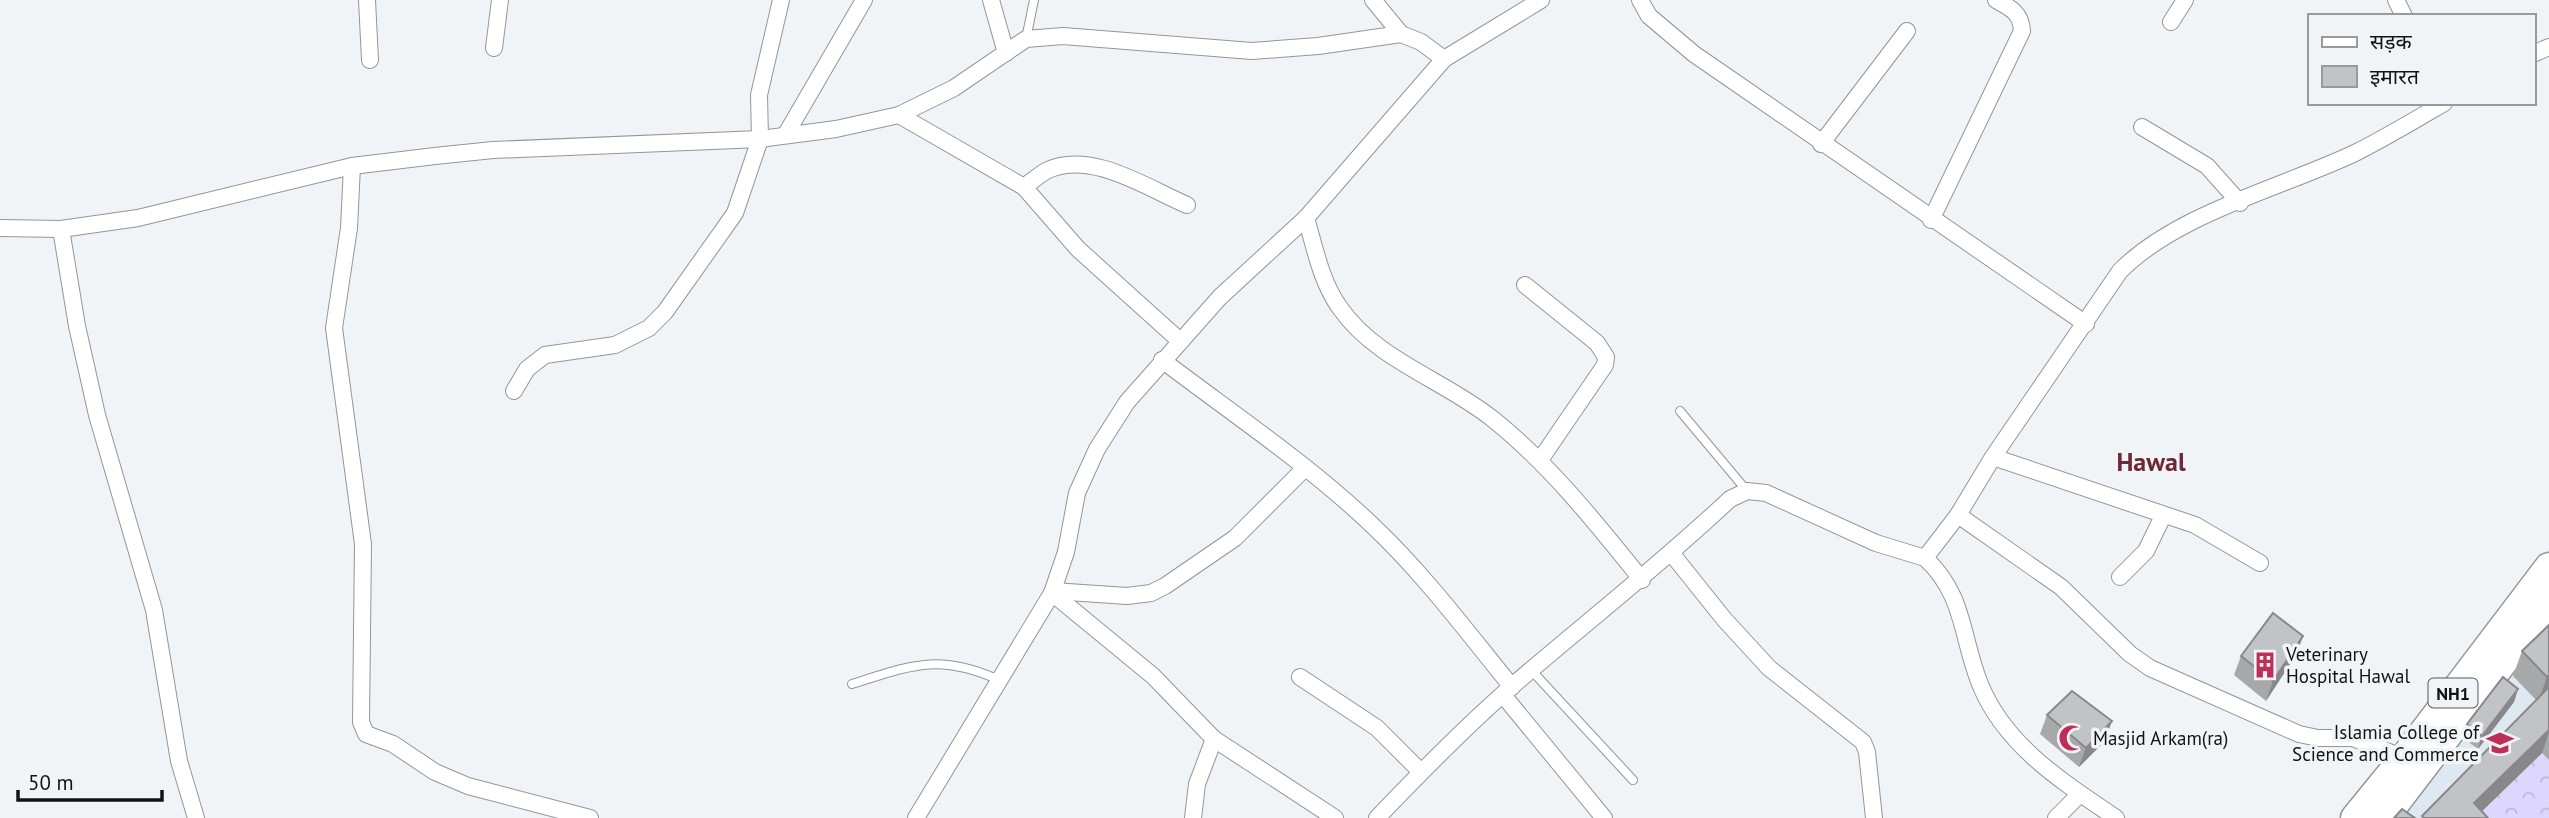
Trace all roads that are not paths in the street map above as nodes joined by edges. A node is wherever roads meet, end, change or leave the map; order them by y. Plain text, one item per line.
1 (367, 0) edge
2 (500, 0) edge
3 (781, 0) edge
4 (864, 0) edge
5 (991, 0) edge
6 (1034, 0) edge
7 (1373, 0) edge
8 (1541, 0) edge
9 (1640, 0) edge
10 (1996, 0) edge
11 (2185, 0) edge
12 (2171, 22) dead end
13 (1907, 31) dead end
14 (1401, 34) junction
15 (1026, 39) junction
16 (494, 48) dead end
17 (1006, 53) junction
18 (1444, 59) junction
19 (370, 60) dead end
20 (2440, 105) edge
21 (898, 115) junction
22 (2142, 127) dead end
23 (786, 134) junction
24 (760, 139) junction
25 (1821, 144) junction
26 (352, 166) junction
27 (1024, 187) junction
28 (2240, 203) junction
29 (1187, 205) dead end
30 (1306, 218) junction
31 (1931, 220) junction
32 (0, 229) edge
33 (61, 229) junction
34 (1525, 285) dead end
35 (2086, 324) junction
36 (1180, 340) junction
37 (1162, 360) junction
38 (514, 391) dead end
39 (1680, 411) dead end
40 (1993, 457) junction
41 (1541, 460) junction
42 (1305, 468) junction
43 (1747, 491) junction
44 (1958, 515) junction
45 (2163, 516) junction
46 (1672, 554) junction
47 (1925, 558) junction
48 (2260, 563) dead end
49 (2549, 567) edge
50 (2120, 577) dead end
51 (1642, 580) junction
52 (1053, 592) junction
53 (2543, 602) edge
54 (1532, 671) junction
55 (1300, 677) dead end
56 (999, 680) junction
57 (852, 684) dead end
58 (1508, 691) junction
59 (1214, 739) junction
60 (2404, 758) junction
61 (1421, 772) junction
62 (1633, 780) dead end
63 (2080, 794) junction
64 (196, 818) edge
65 (590, 818) edge
66 (916, 818) edge
67 (1193, 818) edge
68 (1335, 818) edge
69 (1377, 818) edge
70 (1604, 818) edge
71 (1874, 818) edge
72 (2056, 818) edge
73 (2116, 818) edge
74 (2355, 818) edge
75 (2384, 818) edge

1 - 19 street
2 - 16 street
3 - 24 street
4 - 23 street
5 - 17 street
6 - 15 lane
7 - 14 street
8 - 18 street
9 - 25 street
10 - 31 street
11 - 12 street
13 - 25 street
14 - 15 street
14 - 18 street
15 - 17 street
17 - 21 street
18 - 30 street
20 - 28 street
21 - 23 street
21 - 27 street
22 - 28 street
23 - 24 street
24 - 26 street
24 - 38 street
25 - 31 street
26 - 33 street
26 - 65 street
27 - 29 street
27 - 36 street
28 - 35 street
30 - 36 street
30 - 41 street
31 - 35 street
32 - 33 street
33 - 64 street
34 - 41 street
35 - 40 street
36 - 37 street
37 - 42 street
37 - 52 street
39 - 43 lane
40 - 44 street
40 - 45 street
41 - 51 street
42 - 52 street
42 - 58 street
43 - 46 street
43 - 47 street
44 - 47 street
44 - 60 street
45 - 48 street
45 - 50 street
46 - 51 street
46 - 71 street
47 - 63 street
49 - 53 highway, NH1
51 - 54 street
52 - 56 street
52 - 59 street
53 - 60 highway, NH1
53 - 75 highway, NH1
54 - 58 street
54 - 62 lane
55 - 61 street
56 - 57 lane
56 - 66 street
58 - 61 street
58 - 70 street
59 - 67 street
59 - 68 street
60 - 74 highway, NH1
61 - 69 street
63 - 72 street
63 - 73 street

